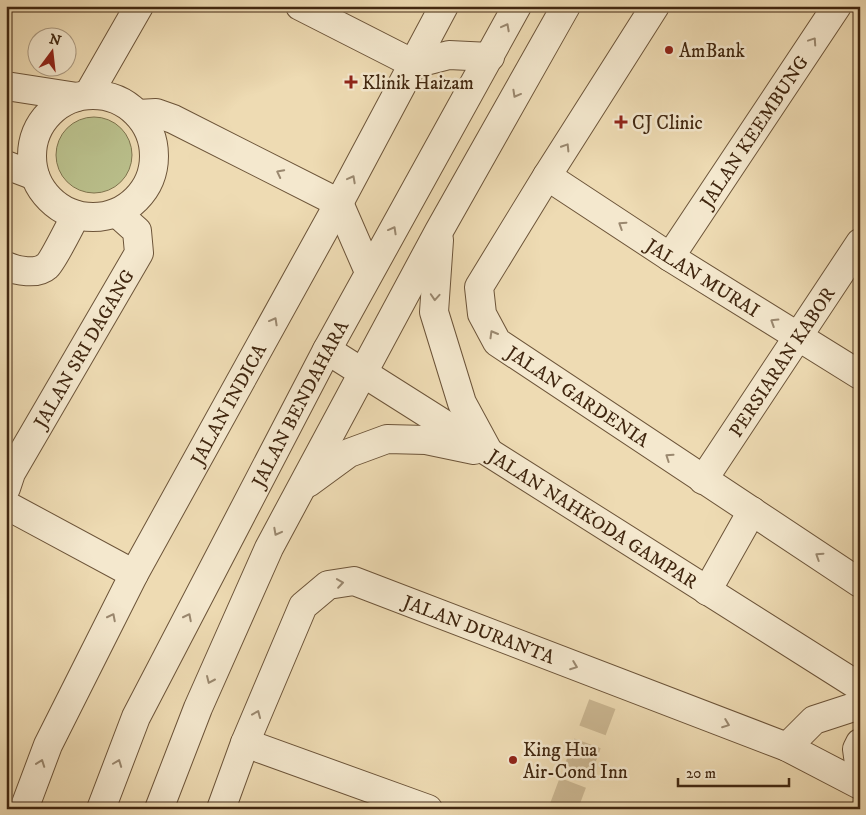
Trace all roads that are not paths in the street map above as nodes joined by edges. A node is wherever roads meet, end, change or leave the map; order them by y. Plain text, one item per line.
1 (138, 6) edge
2 (444, 6) edge
3 (517, 6) edge
4 (566, 6) edge
5 (655, 6) edge
6 (837, 6) edge
7 (315, 10) edge
8 (490, 57) junction
9 (414, 64) junction
10 (6, 86) edge
11 (82, 96) junction
12 (138, 114) junction
13 (6, 165) edge
14 (35, 176) junction
15 (548, 176) junction
16 (340, 203) junction
17 (117, 213) junction
18 (76, 215) junction
19 (439, 231) junction
20 (860, 243) edge
21 (670, 257) junction
22 (6, 266) edge
23 (369, 272) junction
24 (797, 336) junction
25 (327, 350) junction
26 (364, 373) junction
27 (860, 375) edge
28 (490, 453) junction
29 (8, 477) edge
30 (703, 480) junction
31 (300, 489) junction
32 (6, 505) edge
33 (752, 511) junction
34 (134, 574) junction
35 (860, 582) edge
36 (708, 591) junction
37 (860, 687) edge
38 (860, 705) edge
39 (245, 743) junction
40 (860, 743) edge
41 (787, 747) junction
42 (860, 771) edge
43 (860, 785) edge
44 (390, 802) edge
45 (24, 809) edge
46 (101, 809) edge
47 (159, 809) edge
48 (221, 809) edge
49 (428, 809) edge

1 - 11 street
2 - 9 street, JALAN INDICA
8 -> 3 street, JALAN BENDAHARA
4 -> 19 street
15 -> 5 street, JALAN GARDENIA
21 -> 6 street, JALAN KEEMBUNG
7 - 9 street
8 - 9 street
23 -> 8 street, JALAN BENDAHARA
16 -> 9 street, JALAN INDICA
10 - 11 street
11 - 12 street
11 - 14 street
16 -> 12 street
12 - 17 street
13 - 14 street
14 - 18 street
21 -> 15 street, JALAN MURAI
30 -> 15 street, JALAN GARDENIA
16 - 23 street
34 -> 16 street, JALAN INDICA
17 - 18 street
17 - 29 street, JALAN SRI DAGANG
18 - 22 street
19 - 26 street
19 -> 28 street
20 - 24 street, PERSIARAN KABOR
24 -> 21 street, JALAN MURAI
23 - 25 street, JALAN BENDAHARA
24 - 27 street, JALAN MURAI
24 - 30 street, PERSIARAN KABOR
25 - 26 street, JALAN NAHKODA GAMPAR
46 -> 25 street, JALAN BENDAHARA
26 - 28 street, JALAN NAHKODA GAMPAR
26 - 31 street
28 - 31 street
28 - 36 street, JALAN NAHKODA GAMPAR
30 - 33 street, JALAN GARDENIA
31 -> 47 street
32 - 34 street
35 -> 33 street, JALAN GARDENIA
33 - 36 street
45 -> 34 street, JALAN INDICA
36 - 37 street, JALAN NAHKODA GAMPAR
38 - 41 street
39 -> 41 street, JALAN DURANTA
39 - 44 street
39 - 48 street, JALAN DURANTA
40 - 42 street
41 - 43 street, JALAN DURANTA
44 - 49 street

